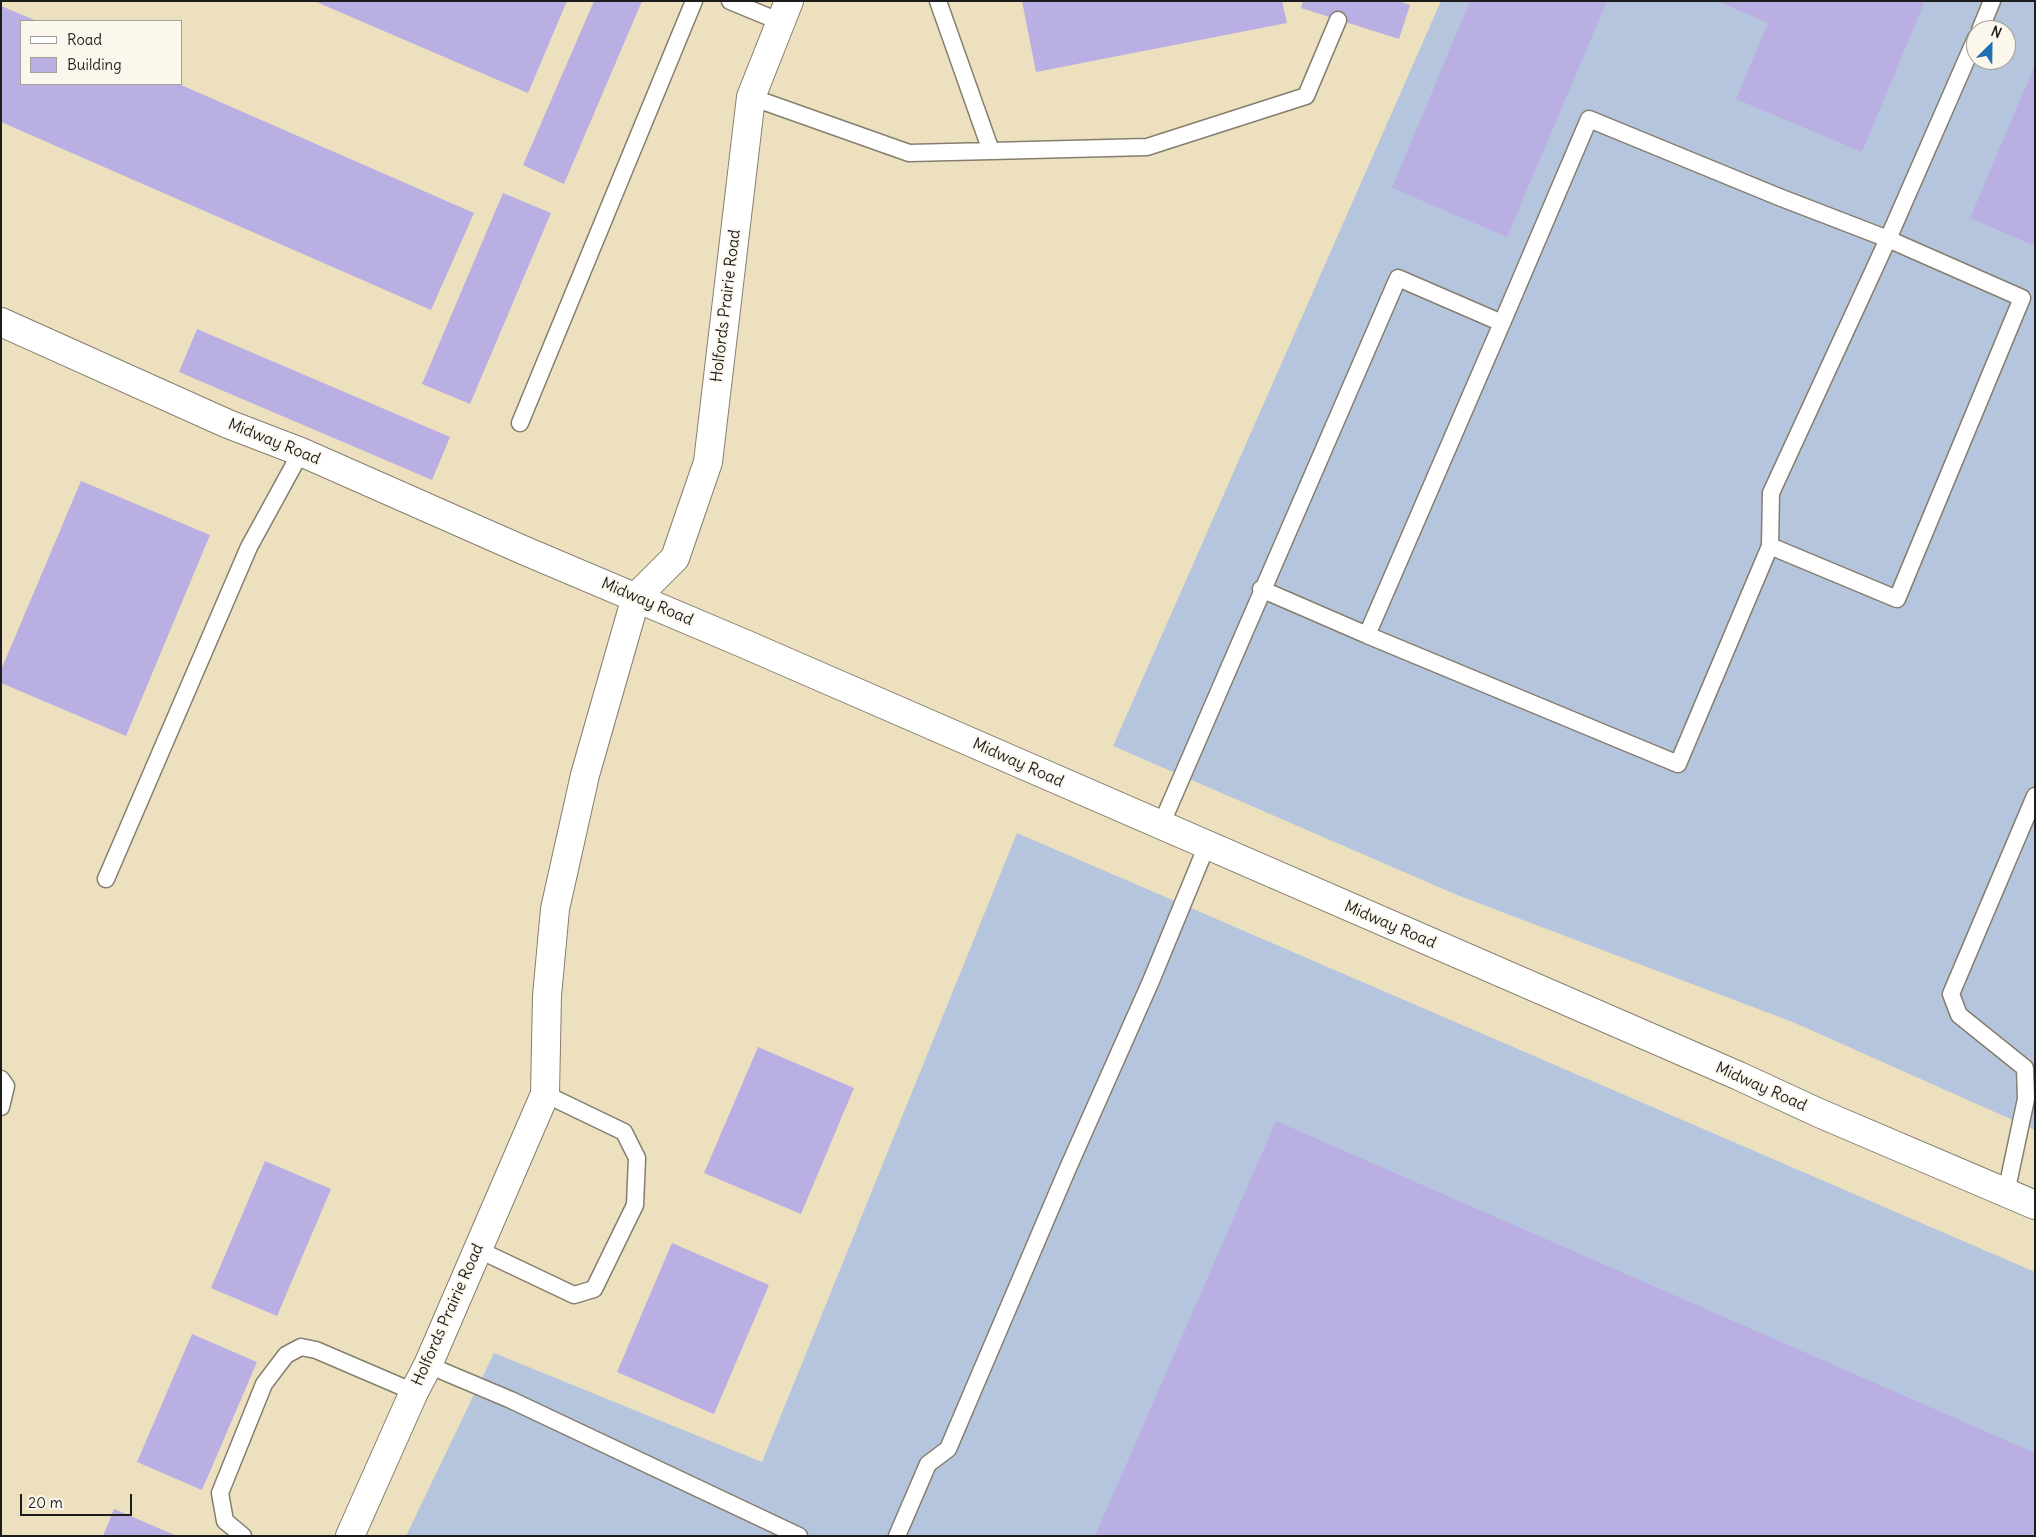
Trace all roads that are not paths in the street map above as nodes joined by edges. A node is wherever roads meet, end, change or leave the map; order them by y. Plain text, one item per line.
1 (694, 1) edge
2 (730, 1) edge
3 (938, 1) edge
4 (1992, 1) edge
5 (785, 12) edge
6 (1338, 20) dead end
7 (1984, 20) edge
8 (1966, 61) edge
9 (752, 97) junction
10 (991, 151) junction
11 (1888, 239) junction
12 (1, 322) edge
13 (1502, 322) junction
14 (520, 423) dead end
15 (301, 452) junction
16 (1770, 546) junction
17 (1261, 589) junction
18 (636, 597) junction
19 (1368, 635) junction
20 (2035, 796) edge
21 (1161, 825) junction
22 (1207, 845) junction
23 (106, 879) dead end
24 (1, 1079) edge
25 (546, 1094) junction
26 (1, 1107) edge
27 (2006, 1193) junction
28 (2035, 1206) edge
29 (477, 1249) junction
30 (428, 1365) junction
31 (414, 1392) junction
32 (243, 1536) edge
33 (350, 1536) edge
34 (799, 1536) edge
35 (897, 1536) edge

1 - 14 lane
2 - 5 lane
3 - 10 lane
4 - 7 lane
5 - 9 street, Holfords Prairie Road
6 - 10 lane
8 - 11 lane
9 - 10 lane
9 - 18 street, Holfords Prairie Road
11 - 13 lane
11 - 16 lane
11 - 16 lane
12 - 15 street, Midway Road
13 - 17 lane
13 - 19 lane
15 - 18 street, Midway Road
15 - 23 lane
16 - 19 lane
17 - 19 lane
17 - 21 lane
18 - 21 street, Midway Road
18 - 25 street
20 - 27 lane
21 - 22 street, Midway Road
22 - 27 street, Midway Road
22 - 35 lane
24 - 26 lane
25 - 29 street, Holfords Prairie Road
25 - 29 lane
27 - 28 street, Midway Road
29 - 30 street, Holfords Prairie Road
30 - 31 street, Holfords Prairie Road
30 - 34 lane
31 - 32 lane
31 - 33 street, Holfords Prairie Road

